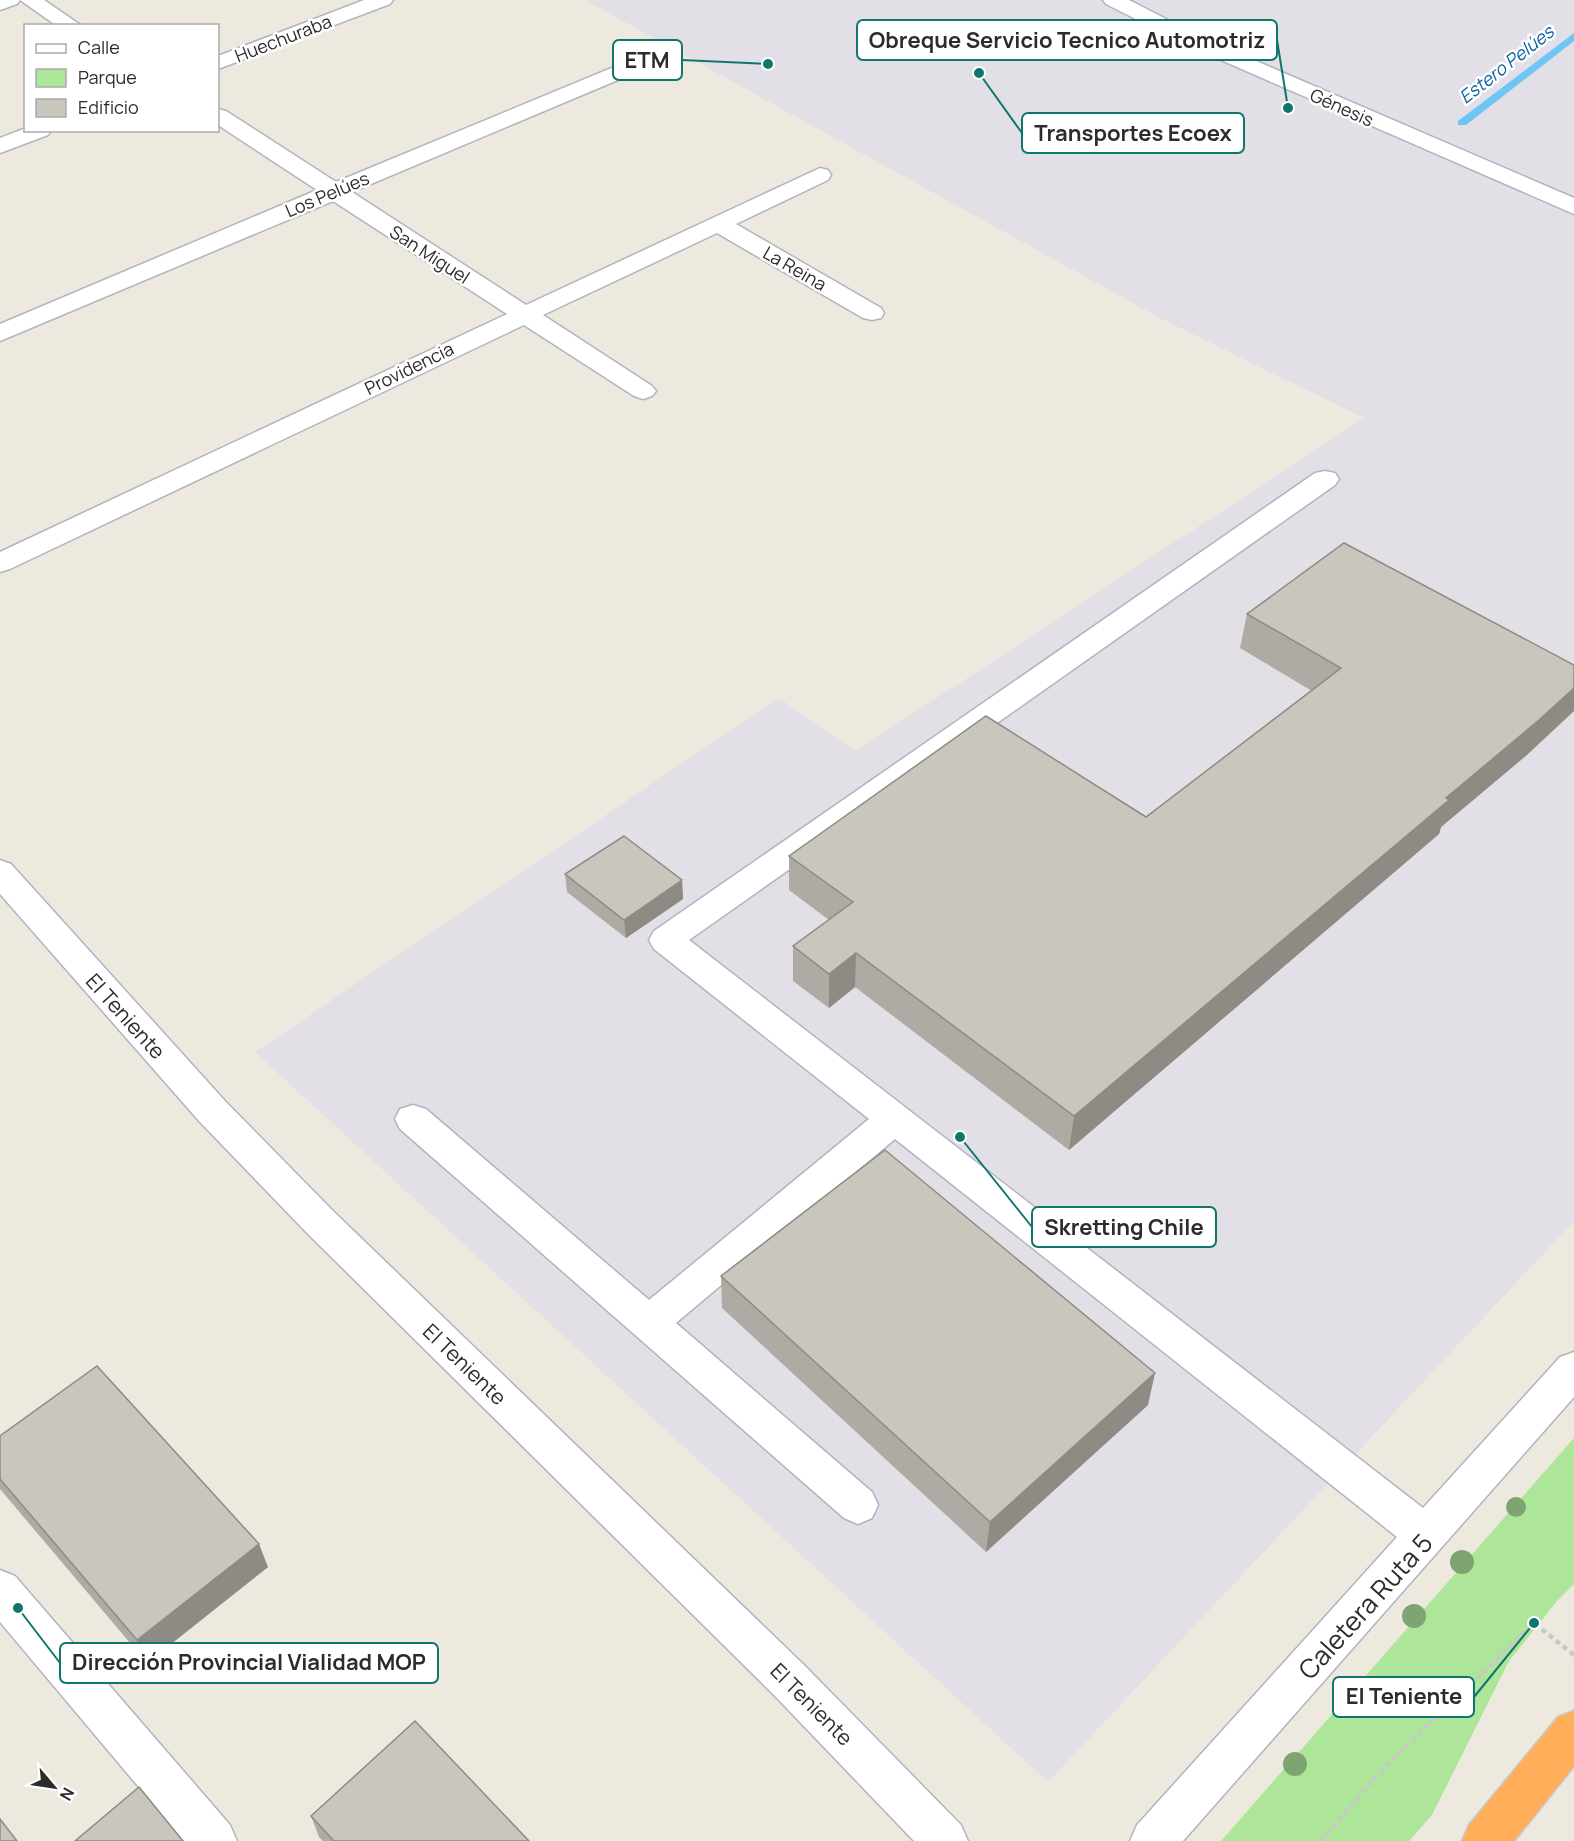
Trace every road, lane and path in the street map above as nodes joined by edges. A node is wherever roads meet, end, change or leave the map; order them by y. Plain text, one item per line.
1 (10, 0) edge
2 (30, 0) edge
3 (383, 0) edge
4 (1113, 0) edge
5 (0, 4) edge
6 (69, 24) edge
7 (655, 56) dead end
8 (219, 63) edge
9 (219, 117) edge
10 (35, 132) edge
11 (0, 146) edge
12 (820, 175) dead end
13 (334, 191) junction
14 (1574, 207) edge
15 (718, 223) junction
16 (872, 313) dead end
17 (524, 314) junction
18 (0, 333) edge
19 (643, 391) dead end
20 (1325, 479) dead end
21 (0, 563) edge
22 (0, 872) edge
23 (413, 1119) dead end
24 (894, 1119) junction
25 (649, 1323) junction
26 (1574, 1369) edge
27 (858, 1505) dead end
28 (1427, 1536) junction
29 (0, 1590) edge
30 (1574, 1655) edge
31 (1574, 1732) edge
32 (214, 1841) edge
33 (945, 1841) edge
34 (1153, 1841) edge
35 (1321, 1841) edge
36 (1485, 1841) edge

1 - 5 street
2 - 6 street
3 - 8 street, Huechuraba
4 - 14 street, Génesis
7 - 13 street, Los Pelúes
9 - 13 street, San Miguel
10 - 11 street
12 - 15 street, Providencia
13 - 17 street, San Miguel
13 - 18 street, Los Pelúes
15 - 16 street, La Reina
15 - 17 street, Providencia
17 - 19 street, San Miguel
17 - 21 street, Providencia
20 - 24 street
22 - 33 street, El Teniente
23 - 25 street
24 - 25 street
24 - 28 street
25 - 27 street
26 - 28 street, Caletera Ruta 5
28 - 34 street, Caletera Ruta 5
29 - 32 street
30 - 35 path
31 - 36 highway

